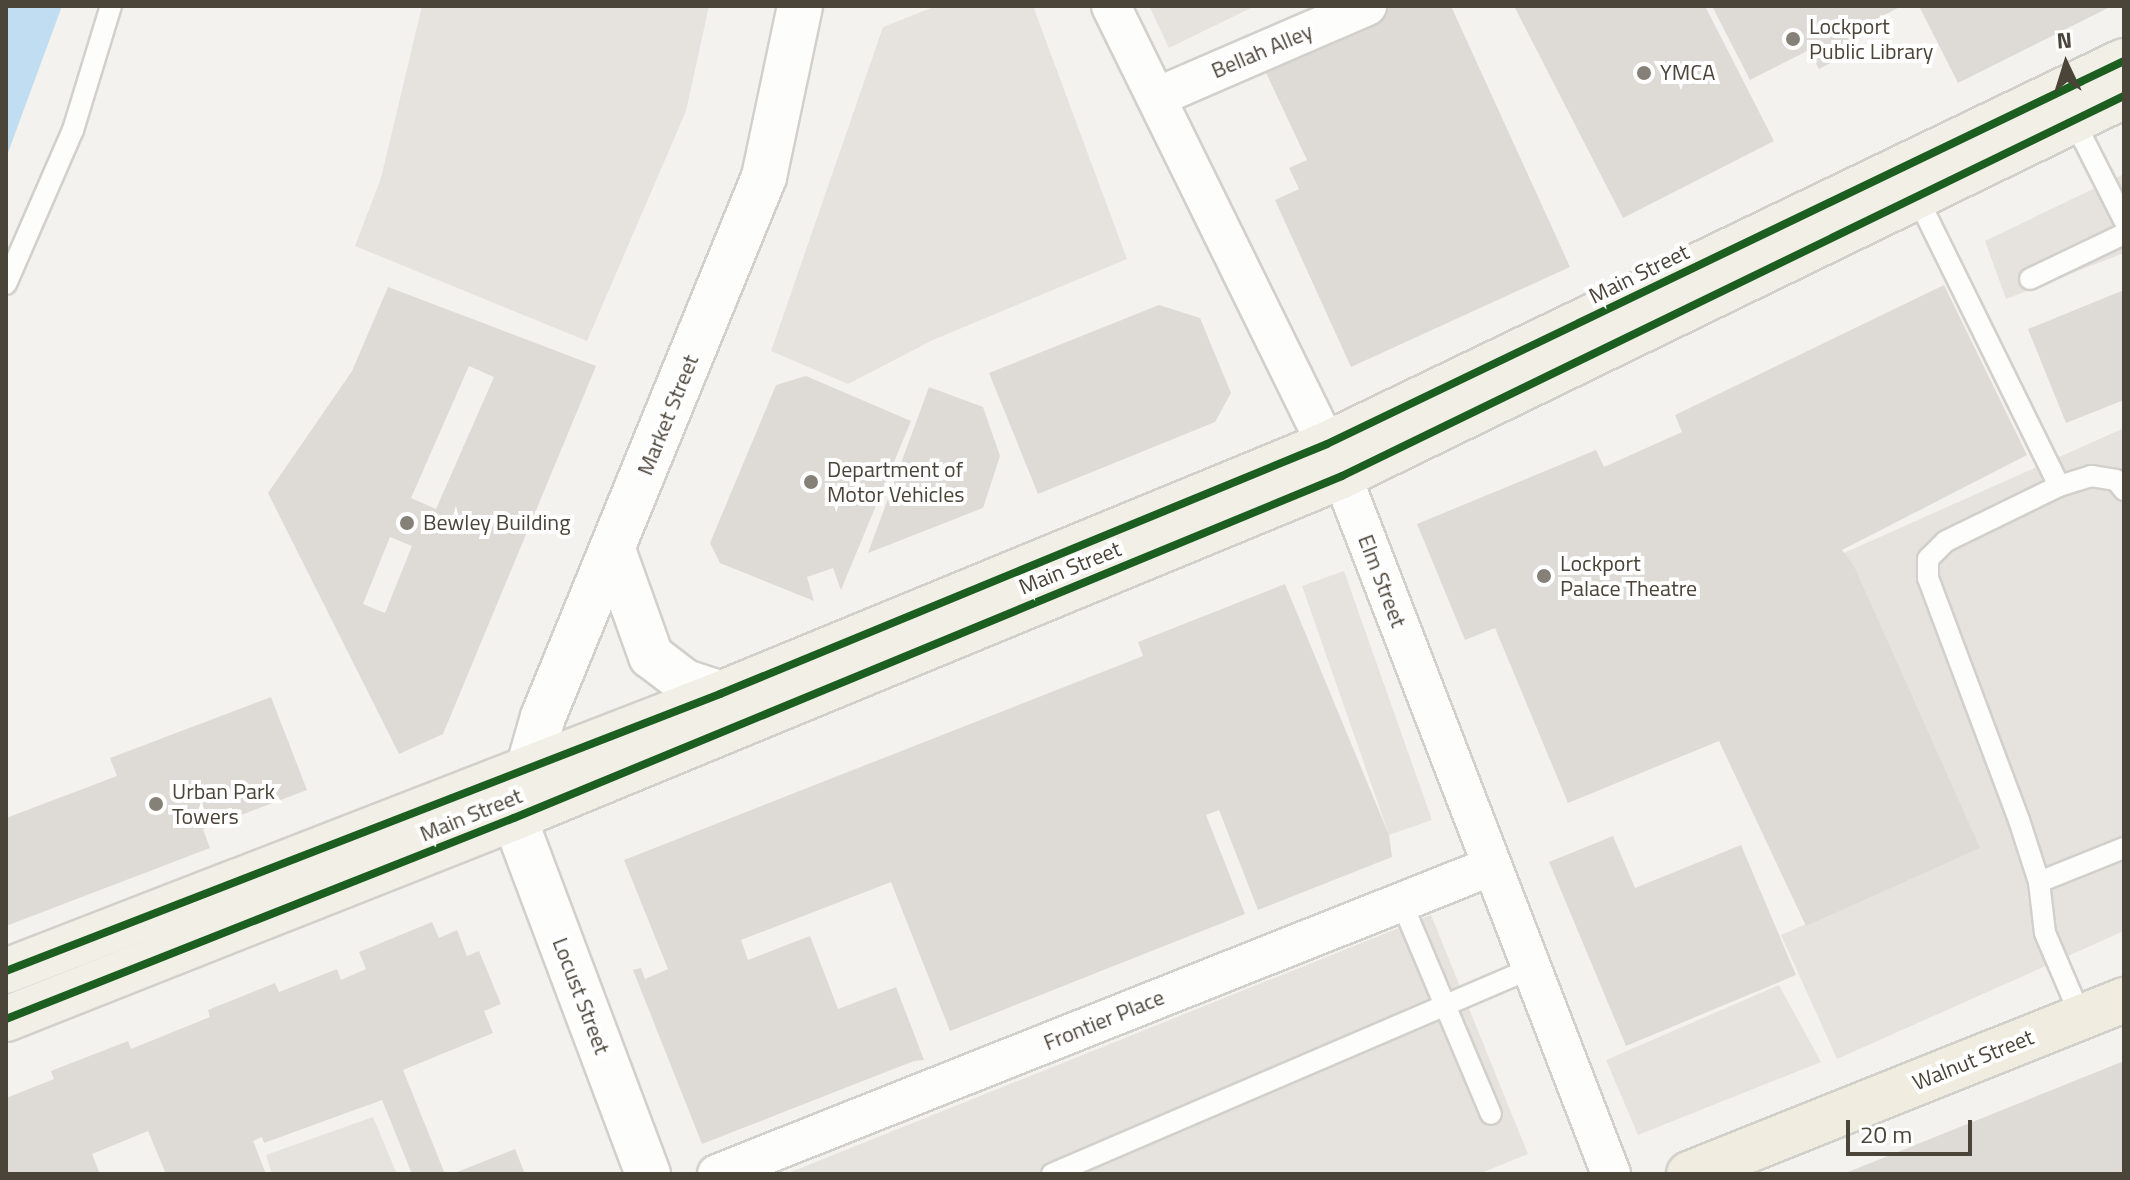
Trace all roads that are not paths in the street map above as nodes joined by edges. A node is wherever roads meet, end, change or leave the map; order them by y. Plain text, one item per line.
1 (111, 6) edge
2 (800, 6) edge
3 (1111, 6) edge
4 (1367, 6) edge
5 (2124, 61) edge
6 (2124, 96) edge
7 (1157, 97) junction
8 (2074, 121) junction
9 (1917, 197) junction
10 (2124, 220) edge
11 (2124, 234) edge
12 (2030, 279) dead end
13 (6, 284) edge
14 (1334, 460) junction
15 (2059, 486) junction
16 (2124, 490) edge
17 (613, 550) junction
18 (720, 694) junction
19 (776, 710) junction
20 (528, 770) junction
21 (514, 818) junction
22 (2124, 848) edge
23 (1492, 866) junction
24 (2039, 882) junction
25 (1401, 901) junction
26 (1532, 968) junction
27 (6, 971) edge
28 (2124, 1000) edge
29 (1445, 1006) junction
30 (2081, 1017) junction
31 (6, 1019) edge
32 (1491, 1114) dead end
33 (648, 1174) edge
34 (717, 1174) edge
35 (1052, 1174) edge
36 (1611, 1174) edge
37 (1689, 1174) edge

1 - 13 lane
2 - 17 street, Market Street
3 - 7 street, Elm Street
4 - 7 street, Bellah Alley
5 - 14 main road, Main Street
6 - 8 main road, Main Street
7 - 14 street, Elm Street
8 - 9 main road, Main Street
8 - 10 lane
9 - 14 main road, Main Street
9 - 15 lane
11 - 12 lane
14 - 18 main road, Main Street
14 - 19 main road, Main Street
14 - 23 street, Elm Street
15 - 16 lane
15 - 24 lane
17 - 18 street
17 - 20 street, Market Street
18 - 19 street
18 - 20 main road, Main Street
19 - 21 main road, Main Street
20 - 21 street, Market Street
20 - 27 main road, Main Street
21 - 31 main road, Main Street
21 - 33 street, Locust Street
22 - 24 lane
23 - 25 street, Frontier Place
23 - 26 street, Elm Street
24 - 30 lane
25 - 29 lane
25 - 34 street, Frontier Place
26 - 29 lane
26 - 36 street, Elm Street
28 - 30 highway, Walnut Street
29 - 32 lane
29 - 35 lane
30 - 37 highway, Walnut Street

